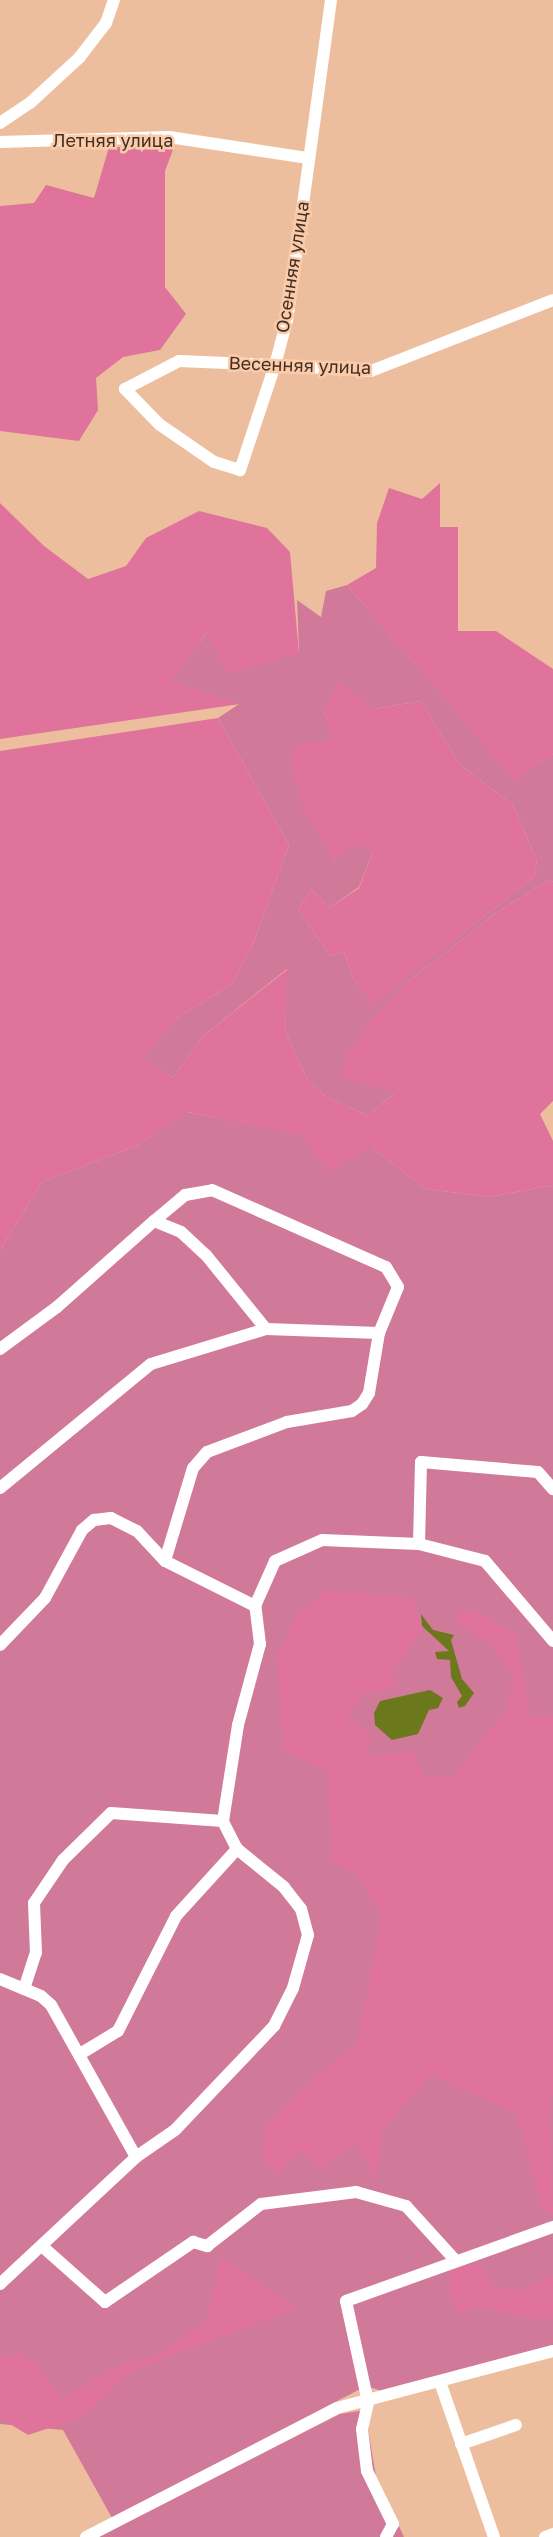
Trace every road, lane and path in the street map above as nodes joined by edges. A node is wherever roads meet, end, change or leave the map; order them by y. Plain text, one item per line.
1 (114, 0) edge
2 (331, 0) edge
3 (0, 123) edge
4 (0, 142) edge
5 (309, 158) junction
6 (553, 300) edge
7 (275, 365) junction
8 (125, 388) joint
9 (154, 1222) junction
10 (266, 1329) junction
11 (379, 1333) junction
12 (0, 1349) edge
13 (0, 1488) edge
14 (553, 1489) edge
15 (419, 1544) junction
16 (165, 1561) junction
17 (256, 1606) junction
18 (553, 1641) edge
19 (0, 1645) edge
20 (223, 1821) junction
21 (237, 1849) junction
22 (0, 1979) edge
23 (24, 1989) junction
24 (80, 2054) junction
25 (136, 2157) junction
26 (553, 2227) edge
27 (43, 2247) junction
28 (456, 2261) junction
29 (0, 2284) edge
30 (553, 2351) edge
31 (440, 2382) junction
32 (368, 2402) junction
33 (516, 2425) dead end
34 (461, 2444) junction
35 (553, 2534) edge
36 (86, 2537) edge
37 (386, 2537) edge
38 (494, 2537) edge
39 (545, 2537) edge

1 - 3 street
2 - 5 street, Осенняя улица
4 - 5 street, Летняя улица
5 - 7 street, Осенняя улица
6 - 7 street, Весенняя улица
7 - 8 street, Весенняя улица
7 - 8 street, Осенняя улица
9 - 10 street
9 - 11 street
9 - 12 street
10 - 11 street
10 - 13 street
11 - 16 street
14 - 15 street
15 - 17 street
15 - 18 street
16 - 17 street
16 - 19 street
17 - 20 street
20 - 21 street
20 - 23 street
21 - 24 street
21 - 25 street
22 - 23 street
23 - 24 street
24 - 25 street
25 - 27 street
26 - 28 street
27 - 28 street
27 - 29 street
28 - 32 street
30 - 31 street
31 - 32 street
31 - 34 street
32 - 36 street
32 - 37 street
33 - 34 street
34 - 38 street
35 - 39 street

